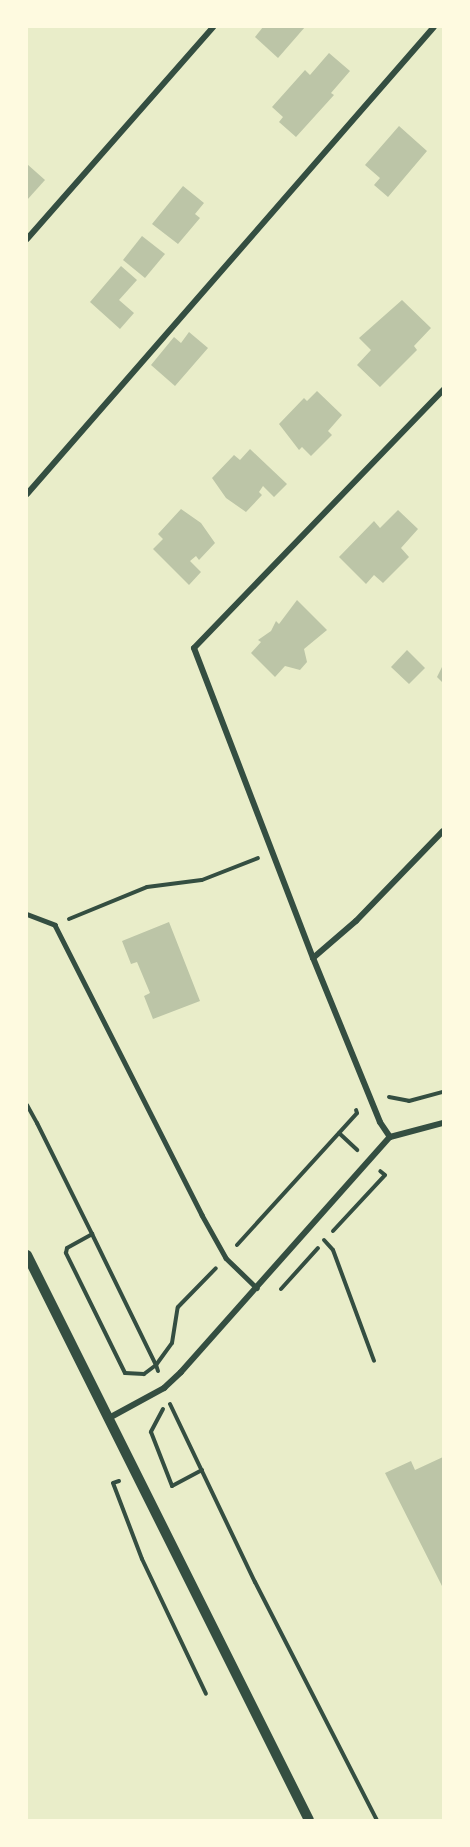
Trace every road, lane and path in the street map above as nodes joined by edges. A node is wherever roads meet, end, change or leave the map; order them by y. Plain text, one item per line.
1 (213, 27) edge
2 (434, 27) edge
3 (27, 239) edge
4 (443, 390) edge
5 (27, 494) edge
6 (443, 831) edge
7 (272, 853) junction
8 (27, 914) edge
9 (55, 925) junction
10 (313, 958) junction
11 (443, 1092) edge
12 (370, 1099) junction
13 (27, 1105) edge
14 (443, 1124) edge
15 (390, 1137) junction
16 (92, 1234) junction
17 (324, 1240) dead end
18 (27, 1255) edge
19 (226, 1258) junction
20 (257, 1288) junction
21 (374, 1361) dead end
22 (156, 1365) junction
23 (164, 1388) junction
24 (170, 1403) junction
25 (109, 1418) junction
26 (161, 1463) junction
27 (202, 1470) junction
28 (138, 1474) junction
29 (206, 1694) dead end
30 (309, 1820) edge
31 (377, 1820) edge

1 - 3 street
2 - 5 street
4 - 7 street
6 - 10 street
7 - 9 path
7 - 10 street
8 - 9 lane
9 - 19 lane
10 - 12 street
11 - 12 path
12 - 15 street
12 - 19 path
13 - 16 path
14 - 15 street
15 - 20 street
16 - 22 path
16 - 22 path
17 - 21 path
18 - 25 street
19 - 20 lane
19 - 22 path
20 - 23 street
22 - 23 path
23 - 24 path
23 - 25 street
24 - 26 path
24 - 27 path
25 - 28 street
26 - 27 path
26 - 28 path
27 - 31 path
28 - 29 path
28 - 30 street

